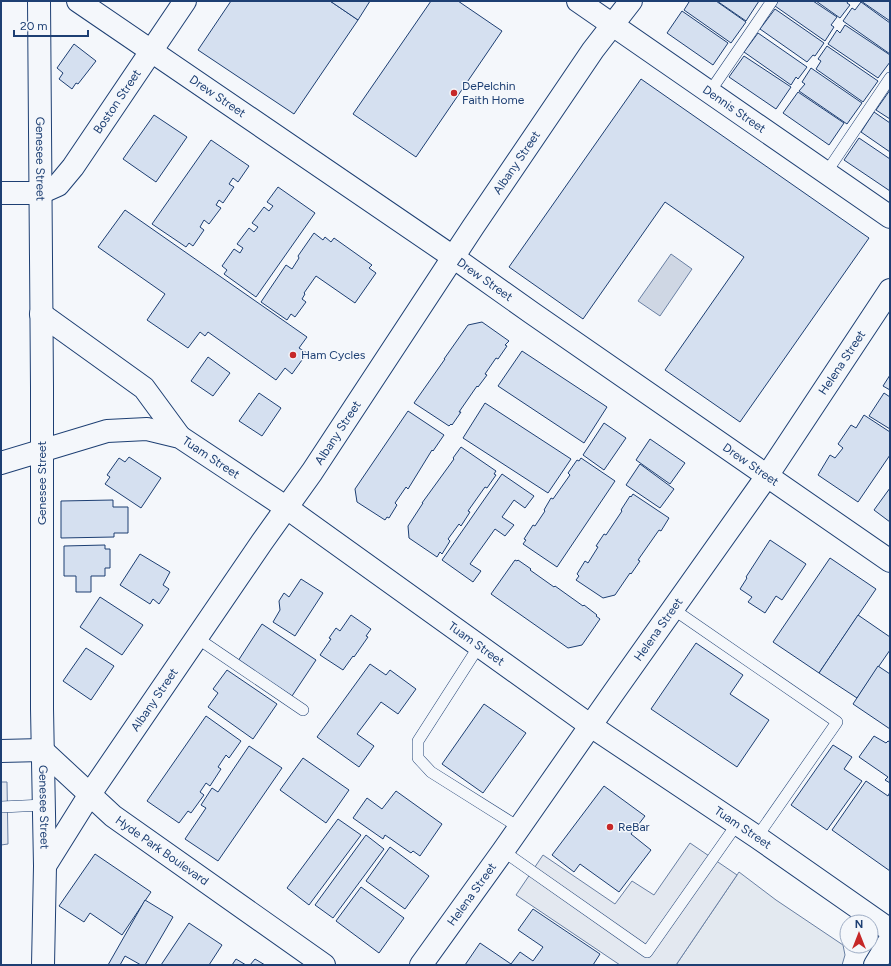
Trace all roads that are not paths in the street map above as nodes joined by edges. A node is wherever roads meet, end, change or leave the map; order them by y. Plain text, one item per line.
1 (40, 1) edge
2 (78, 1) edge
3 (185, 1) edge
4 (578, 1) edge
5 (631, 1) edge
6 (772, 1) edge
7 (613, 25) junction
8 (151, 52) junction
9 (890, 78) edge
10 (709, 93) junction
11 (826, 173) junction
12 (40, 193) junction
13 (1, 194) edge
14 (890, 217) edge
15 (453, 257) junction
16 (890, 290) edge
17 (41, 314) junction
18 (180, 437) junction
19 (42, 450) junction
20 (1, 463) edge
21 (767, 476) junction
22 (287, 508) junction
23 (890, 561) edge
24 (673, 609) junction
25 (197, 638) junction
26 (479, 646) junction
27 (303, 710) dead end
28 (590, 726) junction
29 (42, 750) junction
30 (1, 751) edge
31 (90, 794) junction
32 (44, 806) junction
33 (1, 807) edge
34 (737, 824) junction
35 (520, 828) junction
36 (757, 837) junction
37 (504, 851) junction
38 (45, 866) junction
39 (890, 930) edge
40 (890, 940) edge
41 (43, 965) edge
42 (324, 965) edge
43 (421, 965) edge
44 (874, 965) edge

1 - 12 street, Genesee Street
2 - 8 street, Drew Street
3 - 8 street, Boston Street
4 - 7 street, Dennis Street
5 - 7 street, Albany Street
6 - 10 lane
7 - 10 street, Dennis Street
7 - 15 street, Albany Street
8 - 12 street, Boston Street
8 - 15 street, Drew Street
9 - 11 lane
10 - 11 street, Dennis Street
11 - 14 street, Dennis Street
12 - 13 street
12 - 17 street, Genesee Street
15 - 21 street, Drew Street
15 - 22 street, Albany Street
16 - 21 street, Helena Street
17 - 18 street
17 - 19 street, Genesee Street
18 - 19 street, Tuam Street
18 - 22 street, Tuam Street
19 - 20 street, Tuam Street
19 - 29 street, Genesee Street
21 - 23 street, Drew Street
21 - 24 street, Helena Street
22 - 25 street, Albany Street
22 - 26 street, Tuam Street
24 - 28 street, Helena Street
24 - 36 lane
25 - 27 lane
25 - 31 street, Albany Street
26 - 28 street, Tuam Street
26 - 35 lane
28 - 34 street, Tuam Street
28 - 35 street, Helena Street
29 - 30 street
29 - 31 street, Hyde Park Boulevard
29 - 32 street, Genesee Street
31 - 38 street, Albany Street
31 - 42 street, Hyde Park Boulevard
32 - 33 lane
32 - 38 street, Genesee Street
34 - 36 street, Tuam Street
34 - 37 lane
35 - 37 street, Helena Street
36 - 39 street, Tuam Street
37 - 43 street, Helena Street
38 - 41 street, Genesee Street
40 - 44 street

